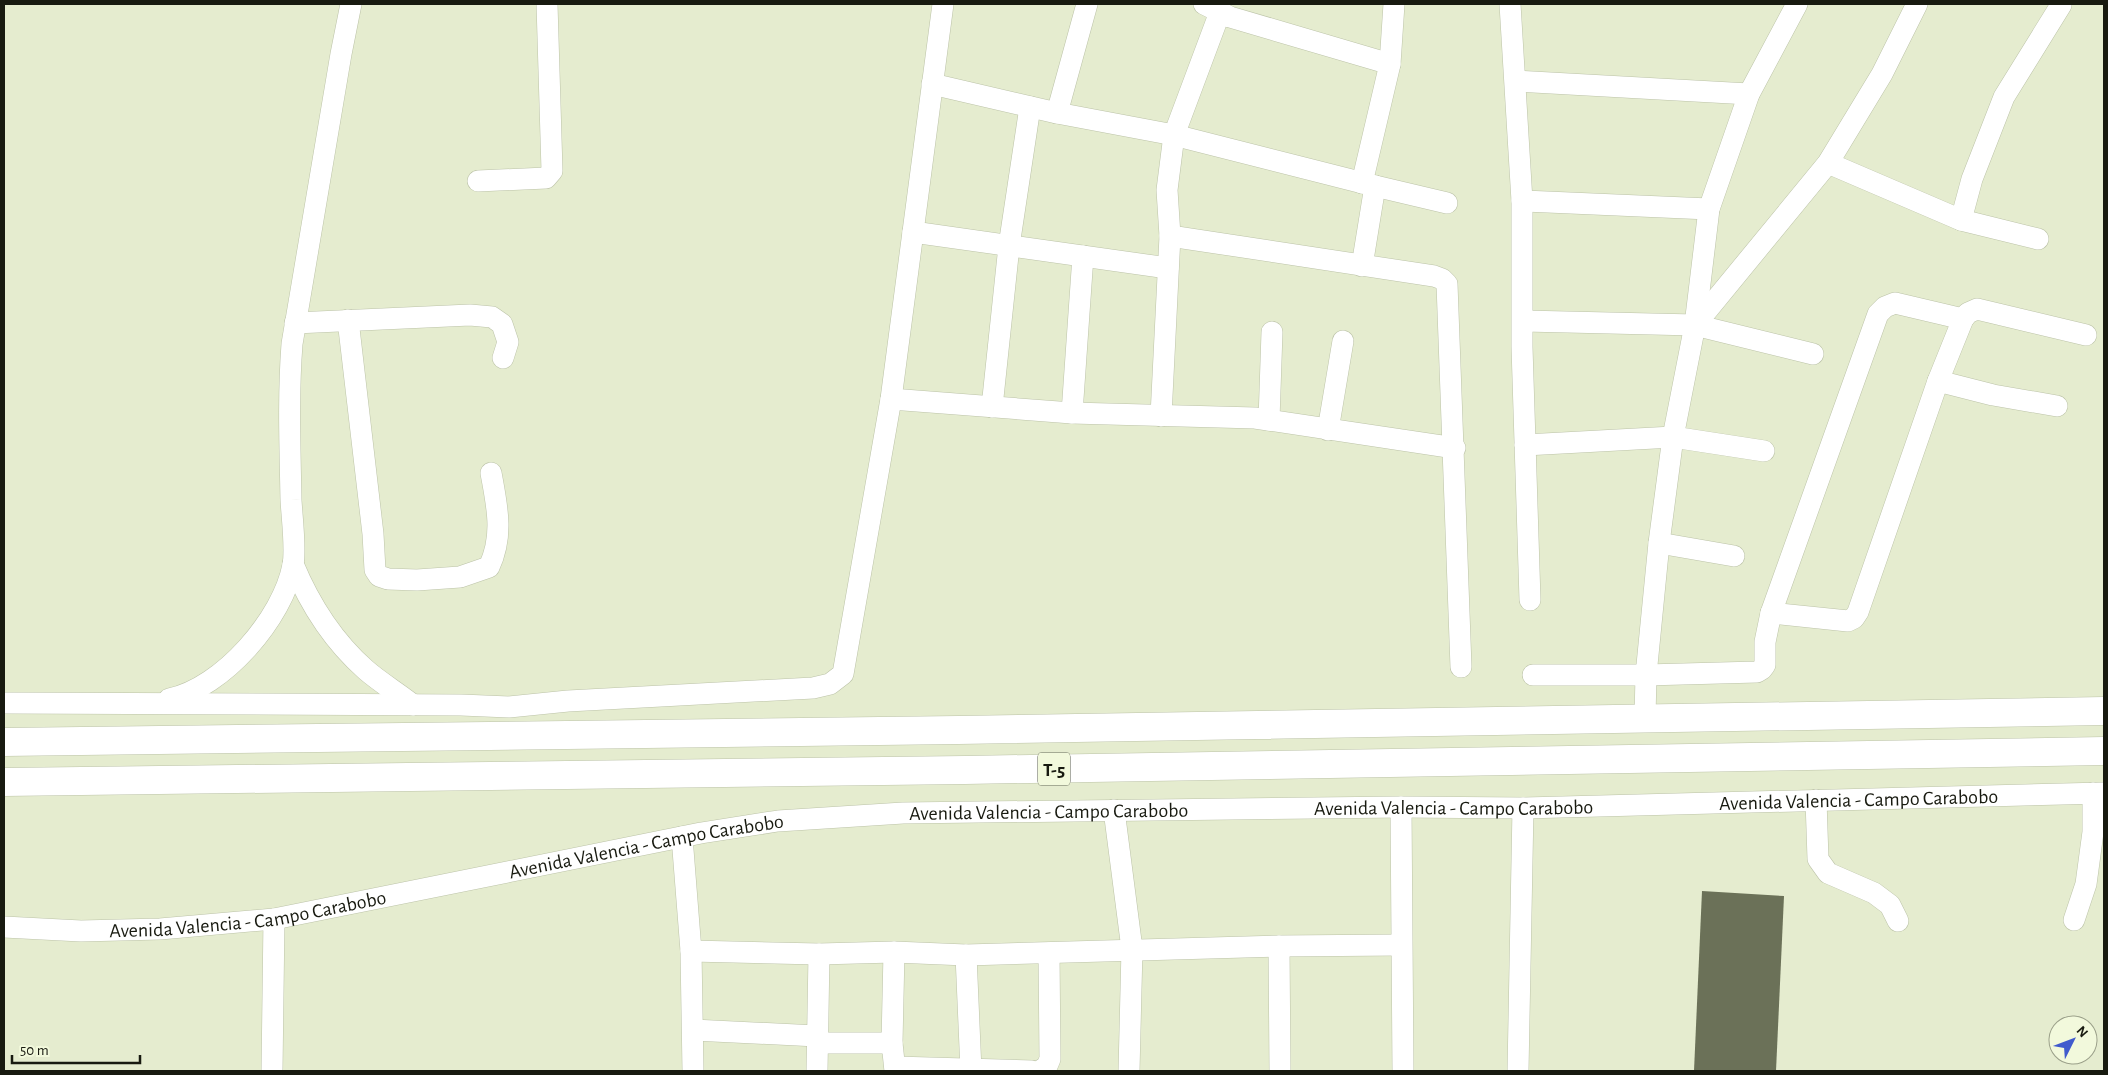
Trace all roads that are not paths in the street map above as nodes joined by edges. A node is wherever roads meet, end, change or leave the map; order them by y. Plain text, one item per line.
1 (352, 4) edge
2 (547, 4) edge
3 (943, 4) edge
4 (1088, 4) edge
5 (1394, 4) edge
6 (1510, 4) edge
7 (1916, 4) edge
8 (1793, 5) edge
9 (2061, 5) dead end
10 (1212, 8) edge
11 (1390, 64) junction
12 (1516, 81) junction
13 (932, 84) junction
14 (1749, 94) junction
15 (1030, 106) junction
16 (1057, 113) junction
17 (1174, 135) junction
18 (1828, 164) junction
19 (478, 182) dead end
20 (1369, 184) junction
21 (1522, 201) junction
22 (1447, 203) dead end
23 (1709, 210) junction
24 (1961, 220) junction
25 (913, 232) junction
26 (1170, 236) junction
27 (2038, 239) dead end
28 (1009, 246) junction
29 (1083, 256) junction
30 (1362, 266) junction
31 (1168, 268) junction
32 (1963, 319) junction
33 (348, 320) junction
34 (1523, 321) junction
35 (294, 323) junction
36 (1695, 326) junction
37 (1272, 332) dead end
38 (2086, 336) dead end
39 (1343, 341) dead end
40 (1813, 354) dead end
41 (503, 358) dead end
42 (1938, 381) junction
43 (891, 399) junction
44 (2057, 406) dead end
45 (992, 407) junction
46 (1072, 413) junction
47 (1161, 416) junction
48 (1269, 420) junction
49 (1328, 430) junction
50 (1673, 437) junction
51 (1526, 445) junction
52 (1455, 448) junction
53 (1764, 451) dead end
54 (491, 473) dead end
55 (1659, 542) junction
56 (1734, 556) dead end
57 (293, 564) junction
58 (1530, 600) dead end
59 (1771, 613) junction
60 (1461, 667) dead end
61 (1533, 675) dead end
62 (1646, 675) junction
63 (568, 700) junction
64 (4, 702) edge
65 (149, 703) junction
66 (413, 705) junction
67 (2104, 711) edge
68 (1645, 718) junction
69 (564, 735) junction
70 (4, 742) edge
71 (2104, 751) edge
72 (4, 782) edge
73 (2099, 793) edge
74 (1816, 800) junction
75 (1401, 807) junction
76 (1523, 808) junction
77 (1114, 810) junction
78 (682, 837) junction
79 (274, 919) junction
80 (2074, 920) dead end
81 (1898, 921) dead end
82 (4, 927) edge
83 (1401, 945) junction
84 (1279, 946) junction
85 (1132, 949) junction
86 (691, 951) junction
87 (894, 952) junction
88 (1049, 953) junction
89 (819, 954) junction
90 (966, 955) junction
91 (693, 1030) junction
92 (817, 1040) junction
93 (892, 1043) junction
94 (895, 1069) edge
95 (971, 1070) edge
96 (272, 1071) edge
97 (693, 1071) edge
98 (817, 1071) edge
99 (1032, 1071) edge
100 (1040, 1071) edge
101 (1129, 1071) edge
102 (1280, 1071) edge
103 (1403, 1071) edge
104 (1518, 1071) edge

1 - 35 street
2 - 19 street
3 - 13 street
4 - 16 street
5 - 11 street
6 - 12 street
7 - 18 street
8 - 14 street
9 - 24 street
10 - 11 street
10 - 17 street
11 - 20 street
12 - 14 street
12 - 21 street
13 - 15 street
13 - 25 street
14 - 23 street
15 - 16 street
15 - 28 street
16 - 17 street
17 - 20 street
17 - 26 street
18 - 24 street
18 - 36 street
20 - 22 street
20 - 30 street
21 - 23 street
21 - 34 street
23 - 36 street
24 - 27 street
25 - 28 street
25 - 43 street
26 - 30 street
26 - 31 street
28 - 29 street
28 - 45 street
29 - 31 street
29 - 46 street
30 - 52 street
31 - 47 street
32 - 38 street
32 - 42 street
32 - 59 street
33 - 35 street
33 - 41 street
33 - 54 street
34 - 36 street
34 - 51 street
35 - 57 street
36 - 40 street
36 - 50 street
37 - 48 street
39 - 49 street
42 - 44 street
42 - 59 street
43 - 45 street
43 - 63 street
45 - 46 street
46 - 47 street
47 - 48 street
48 - 49 street
49 - 52 street
50 - 51 street
50 - 53 street
50 - 55 street
51 - 58 street
52 - 60 street
55 - 56 street
55 - 62 street
57 - 65 street
57 - 66 street
59 - 62 street
61 - 62 street
62 - 68 street
63 - 66 street
63 - 69 street
64 - 65 street
65 - 66 street
67 - 68 highway, T-5
68 - 69 highway, T-5
69 - 70 highway, T-5
71 - 72 highway, Avenida Valencia - Campo Carabobo / T-5
73 - 74 street, Avenida Valencia - Campo Carabobo
73 - 80 street
74 - 76 street, Avenida Valencia - Campo Carabobo
74 - 81 street
75 - 76 street, Avenida Valencia - Campo Carabobo
75 - 77 street, Avenida Valencia - Campo Carabobo
75 - 83 street
76 - 104 street
77 - 78 street, Avenida Valencia - Campo Carabobo
77 - 85 street
78 - 79 street, Avenida Valencia - Campo Carabobo
78 - 86 street
79 - 82 street, Avenida Valencia - Campo Carabobo
79 - 96 street
83 - 84 street
83 - 103 street
84 - 85 street
84 - 102 street
85 - 88 street
85 - 101 street
86 - 89 street
86 - 91 street
87 - 89 street
87 - 90 street
87 - 93 street
88 - 90 street
88 - 100 street
89 - 92 street
90 - 95 street
91 - 92 street
91 - 97 street
92 - 93 street
92 - 98 street
93 - 94 street
94 - 95 street
95 - 99 street

